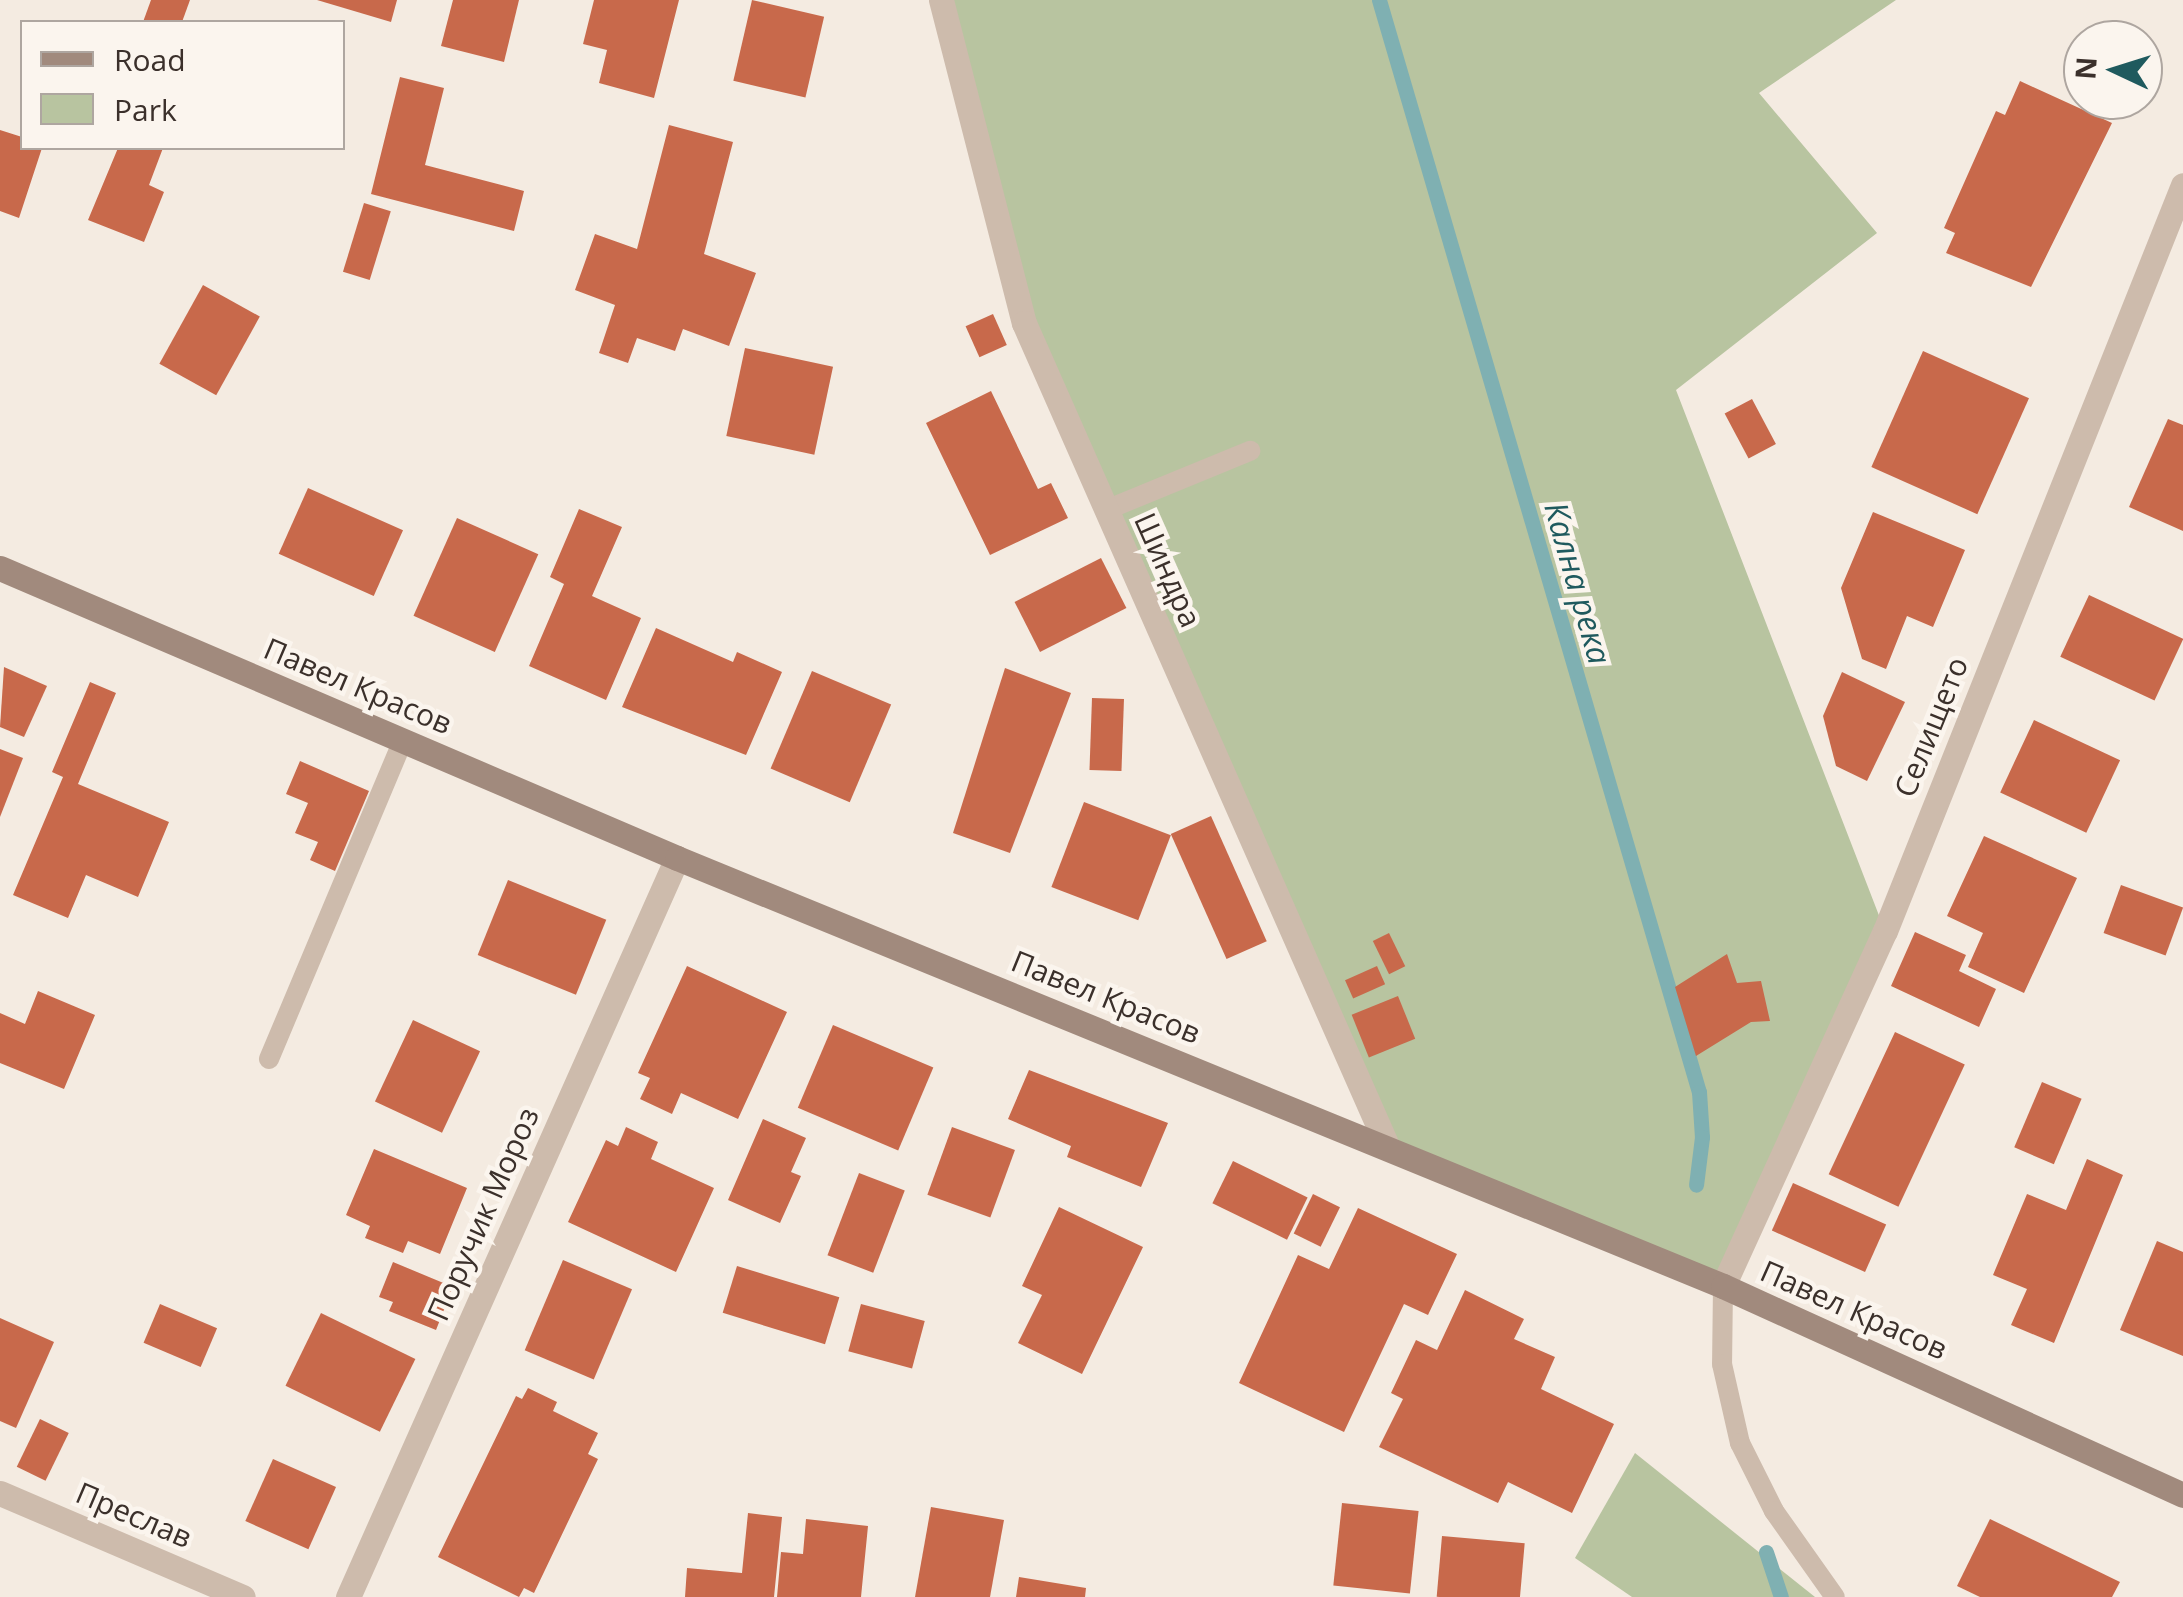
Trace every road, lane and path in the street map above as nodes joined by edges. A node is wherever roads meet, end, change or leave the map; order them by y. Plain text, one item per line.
1 (937, 1) edge
2 (2183, 185) edge
3 (1250, 451) dead end
4 (1106, 510) junction
5 (0, 568) edge
6 (403, 740) junction
7 (678, 858) junction
8 (269, 1059) dead end
9 (1388, 1148) junction
10 (1723, 1286) junction
11 (0, 1493) edge
12 (2183, 1495) edge
13 (243, 1597) edge
14 (348, 1597) edge
15 (1834, 1597) edge

1 - 4 street, Шиндра
2 - 10 street, Селището
3 - 4 lane
4 - 9 street, Шиндра
5 - 6 street, Павел Красов
6 - 7 street, Павел Красов
6 - 8 lane
7 - 9 street, Павел Красов
7 - 14 street, Поручик Мороз
9 - 10 street, Павел Красов
10 - 12 street, Павел Красов
10 - 15 lane
11 - 13 street, Преслав

